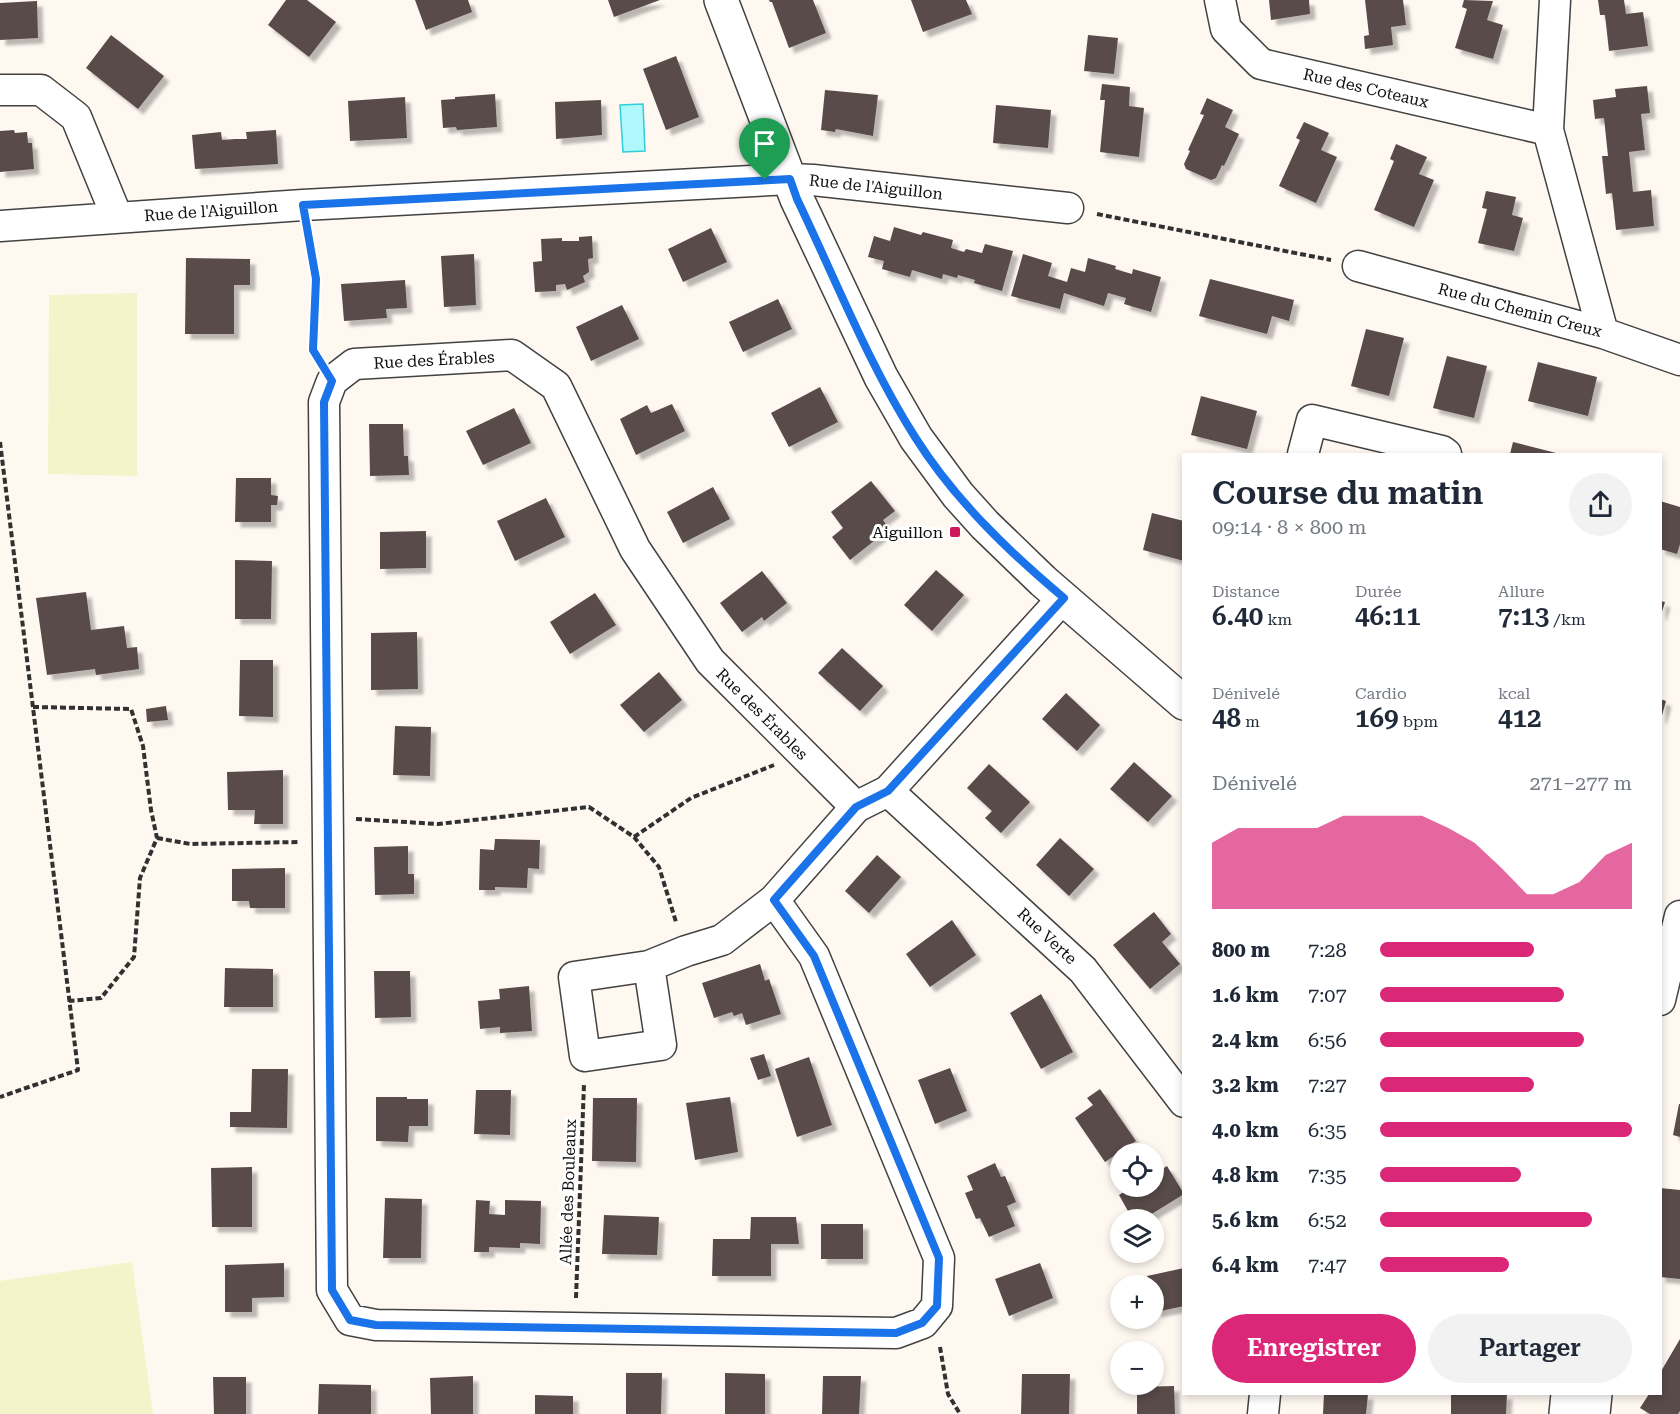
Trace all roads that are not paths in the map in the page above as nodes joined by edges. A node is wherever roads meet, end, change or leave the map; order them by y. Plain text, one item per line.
1 (721, 0) edge
2 (1220, 0) edge
3 (1555, 0) edge
4 (0, 90) edge
5 (1548, 130) junction
6 (790, 179) junction
7 (1068, 208) road end
8 (117, 217) junction
9 (0, 226) edge
10 (1358, 266) road end
11 (1603, 333) junction
12 (1680, 360) edge
13 (1303, 453) edge
14 (1445, 453) edge
15 (1064, 598) junction
16 (1182, 702) edge
17 (888, 791) junction
18 (856, 807) junction
19 (774, 900) junction
20 (1680, 916) edge
21 (650, 966) junction
22 (1662, 992) edge
23 (1182, 1098) edge
24 (1265, 1395) edge
25 (1568, 1395) edge
26 (1595, 1395) edge
27 (1263, 1414) edge
28 (1566, 1414) edge
29 (1593, 1414) edge

1 - 6 street
2 - 5 street, Rue des Coteaux
3 - 5 street
4 - 8 street
5 - 11 street
6 - 7 street, Rue de l'Aiguillon
6 - 8 street, Rue de l'Aiguillon
6 - 15 street
8 - 9 street, Rue de l'Aiguillon
10 - 11 street, Rue du Chemin Creux
11 - 12 street, Rue du Chemin Creux
13 - 14 street
15 - 16 street
15 - 17 street
17 - 18 street
17 - 23 street, Rue Verte
18 - 19 street
18 - 19 street, Rue des Érables
19 - 21 street
20 - 22 street
21 - 21 street
24 - 27 street
25 - 28 street
26 - 29 street

